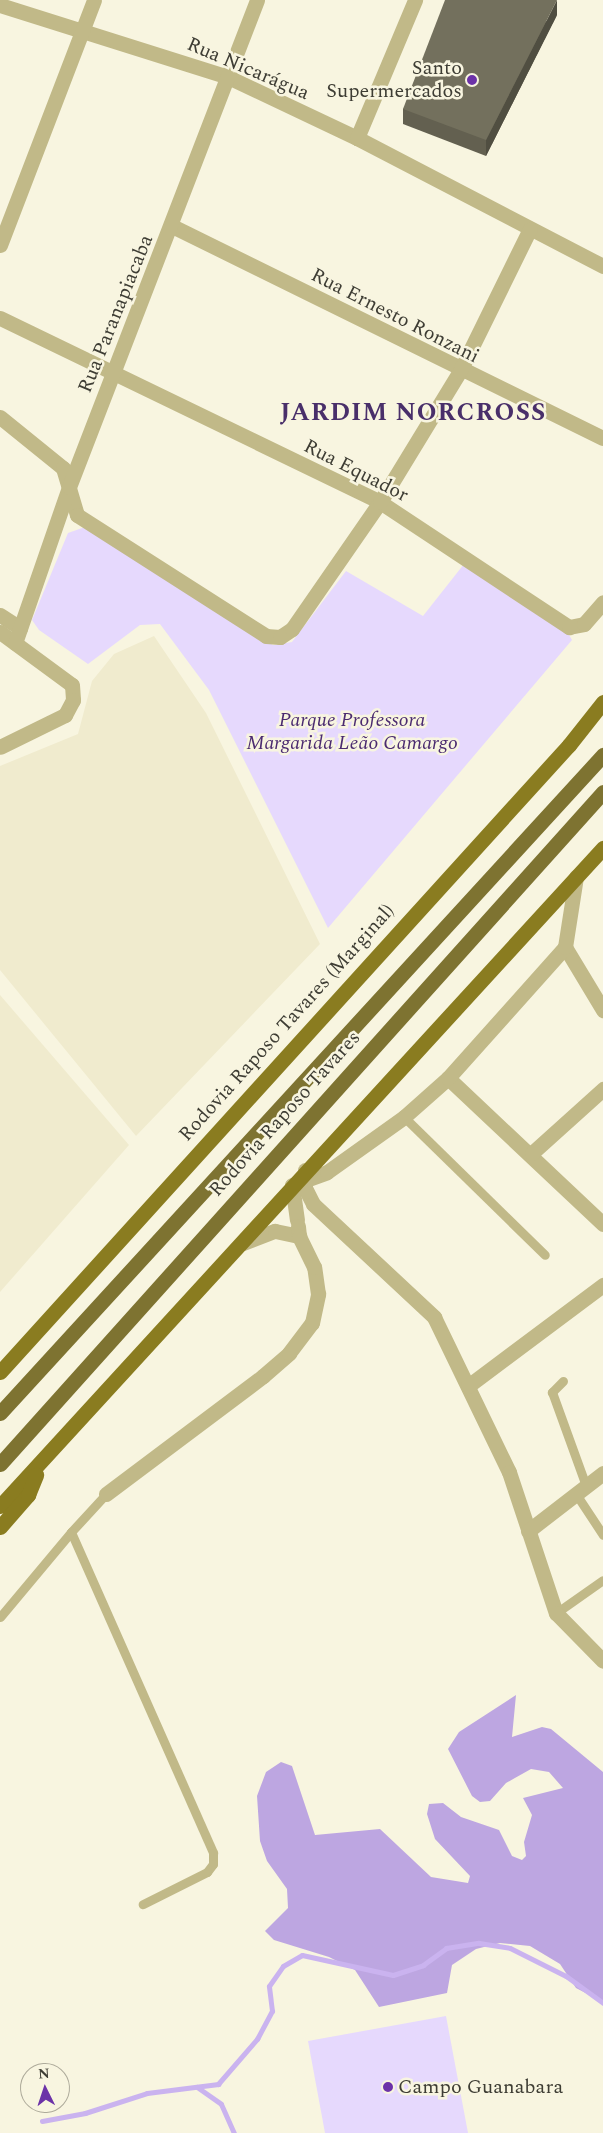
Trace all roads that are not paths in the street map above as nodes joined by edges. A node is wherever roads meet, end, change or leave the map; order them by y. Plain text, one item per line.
1 (94, 0) edge
2 (257, 0) edge
3 (415, 0) edge
4 (0, 4) edge
5 (83, 29) junction
6 (228, 77) junction
7 (357, 138) junction
8 (172, 226) junction
9 (530, 229) junction
10 (0, 245) edge
11 (603, 266) edge
12 (0, 318) edge
13 (460, 371) junction
14 (112, 375) junction
15 (0, 417) edge
16 (603, 438) edge
17 (69, 487) junction
18 (380, 502) junction
19 (603, 602) edge
20 (0, 615) edge
21 (20, 628) junction
22 (0, 632) edge
23 (16, 643) junction
24 (603, 702) edge
25 (0, 747) edge
26 (603, 755) edge
27 (603, 792) edge
28 (603, 848) edge
29 (576, 877) junction
30 (565, 947) junction
31 (603, 1010) edge
32 (448, 1078) junction
33 (603, 1089) edge
34 (404, 1117) junction
35 (532, 1153) junction
36 (301, 1179) junction
37 (313, 1204) junction
38 (297, 1220) junction
39 (603, 1224) edge
40 (299, 1236) junction
41 (232, 1251) junction
42 (545, 1255) dead end
43 (603, 1285) edge
44 (33, 1333) junction
45 (0, 1361) edge
46 (0, 1372) edge
47 (563, 1381) dead end
48 (468, 1386) junction
49 (0, 1413) edge
50 (0, 1464) edge
51 (40, 1467) junction
52 (603, 1473) edge
53 (581, 1490) junction
54 (106, 1494) joint
55 (0, 1506) edge
56 (0, 1527) edge
57 (528, 1531) junction
58 (71, 1532) junction
59 (603, 1535) edge
60 (603, 1580) edge
61 (556, 1612) junction
62 (0, 1617) edge
63 (603, 1661) edge
64 (143, 1904) dead end

1 - 5 street
2 - 6 street, Rua Paranapiacaba
3 - 7 street
4 - 5 street, Rua Nicarágua
5 - 6 street, Rua Nicarágua
5 - 10 street
6 - 7 street, Rua Nicarágua
6 - 8 street, Rua Paranapiacaba
7 - 9 street, Rua Nicarágua
8 - 13 street, Rua Ernesto Ronzani
8 - 14 street, Rua Paranapiacaba
9 - 11 street, Rua Nicarágua
9 - 13 street
12 - 14 street, Rua Equador
13 - 16 street, Rua Ernesto Ronzani
13 - 18 street
14 - 17 street, Rua Paranapiacaba
14 - 18 street, Rua Equador
15 - 17 street
17 - 18 street
17 - 21 street, Rua Paranapiacaba
18 - 19 street, Rua Equador
20 - 21 street
21 - 23 street, Rua Paranapiacaba
22 - 23 street
23 - 25 street
24 - 44 highway, Rodovia Raposo Tavares (Marginal)
26 - 49 highway, Rodovia Raposo Tavares
27 - 50 highway, Rodovia Raposo Tavares
28 - 29 highway
29 - 30 street
29 - 36 highway
30 - 31 street
30 - 32 street
32 - 34 street
32 - 35 street
33 - 35 street
34 - 36 street
34 - 42 lane
35 - 39 street
36 - 37 street
36 - 38 street
36 - 41 highway
37 - 38 street
37 - 48 street
38 - 40 street
40 - 41 street
40 - 54 street
41 - 51 highway
43 - 48 street
44 - 45 highway
44 - 46 highway, Rodovia Raposo Tavares (Marginal)
47 - 53 lane
48 - 57 street
51 - 55 highway
51 - 56 highway
52 - 53 street
53 - 57 street
53 - 59 lane
54 - 58 lane
57 - 61 street
58 - 62 lane
58 - 64 lane
60 - 61 lane
61 - 63 street

